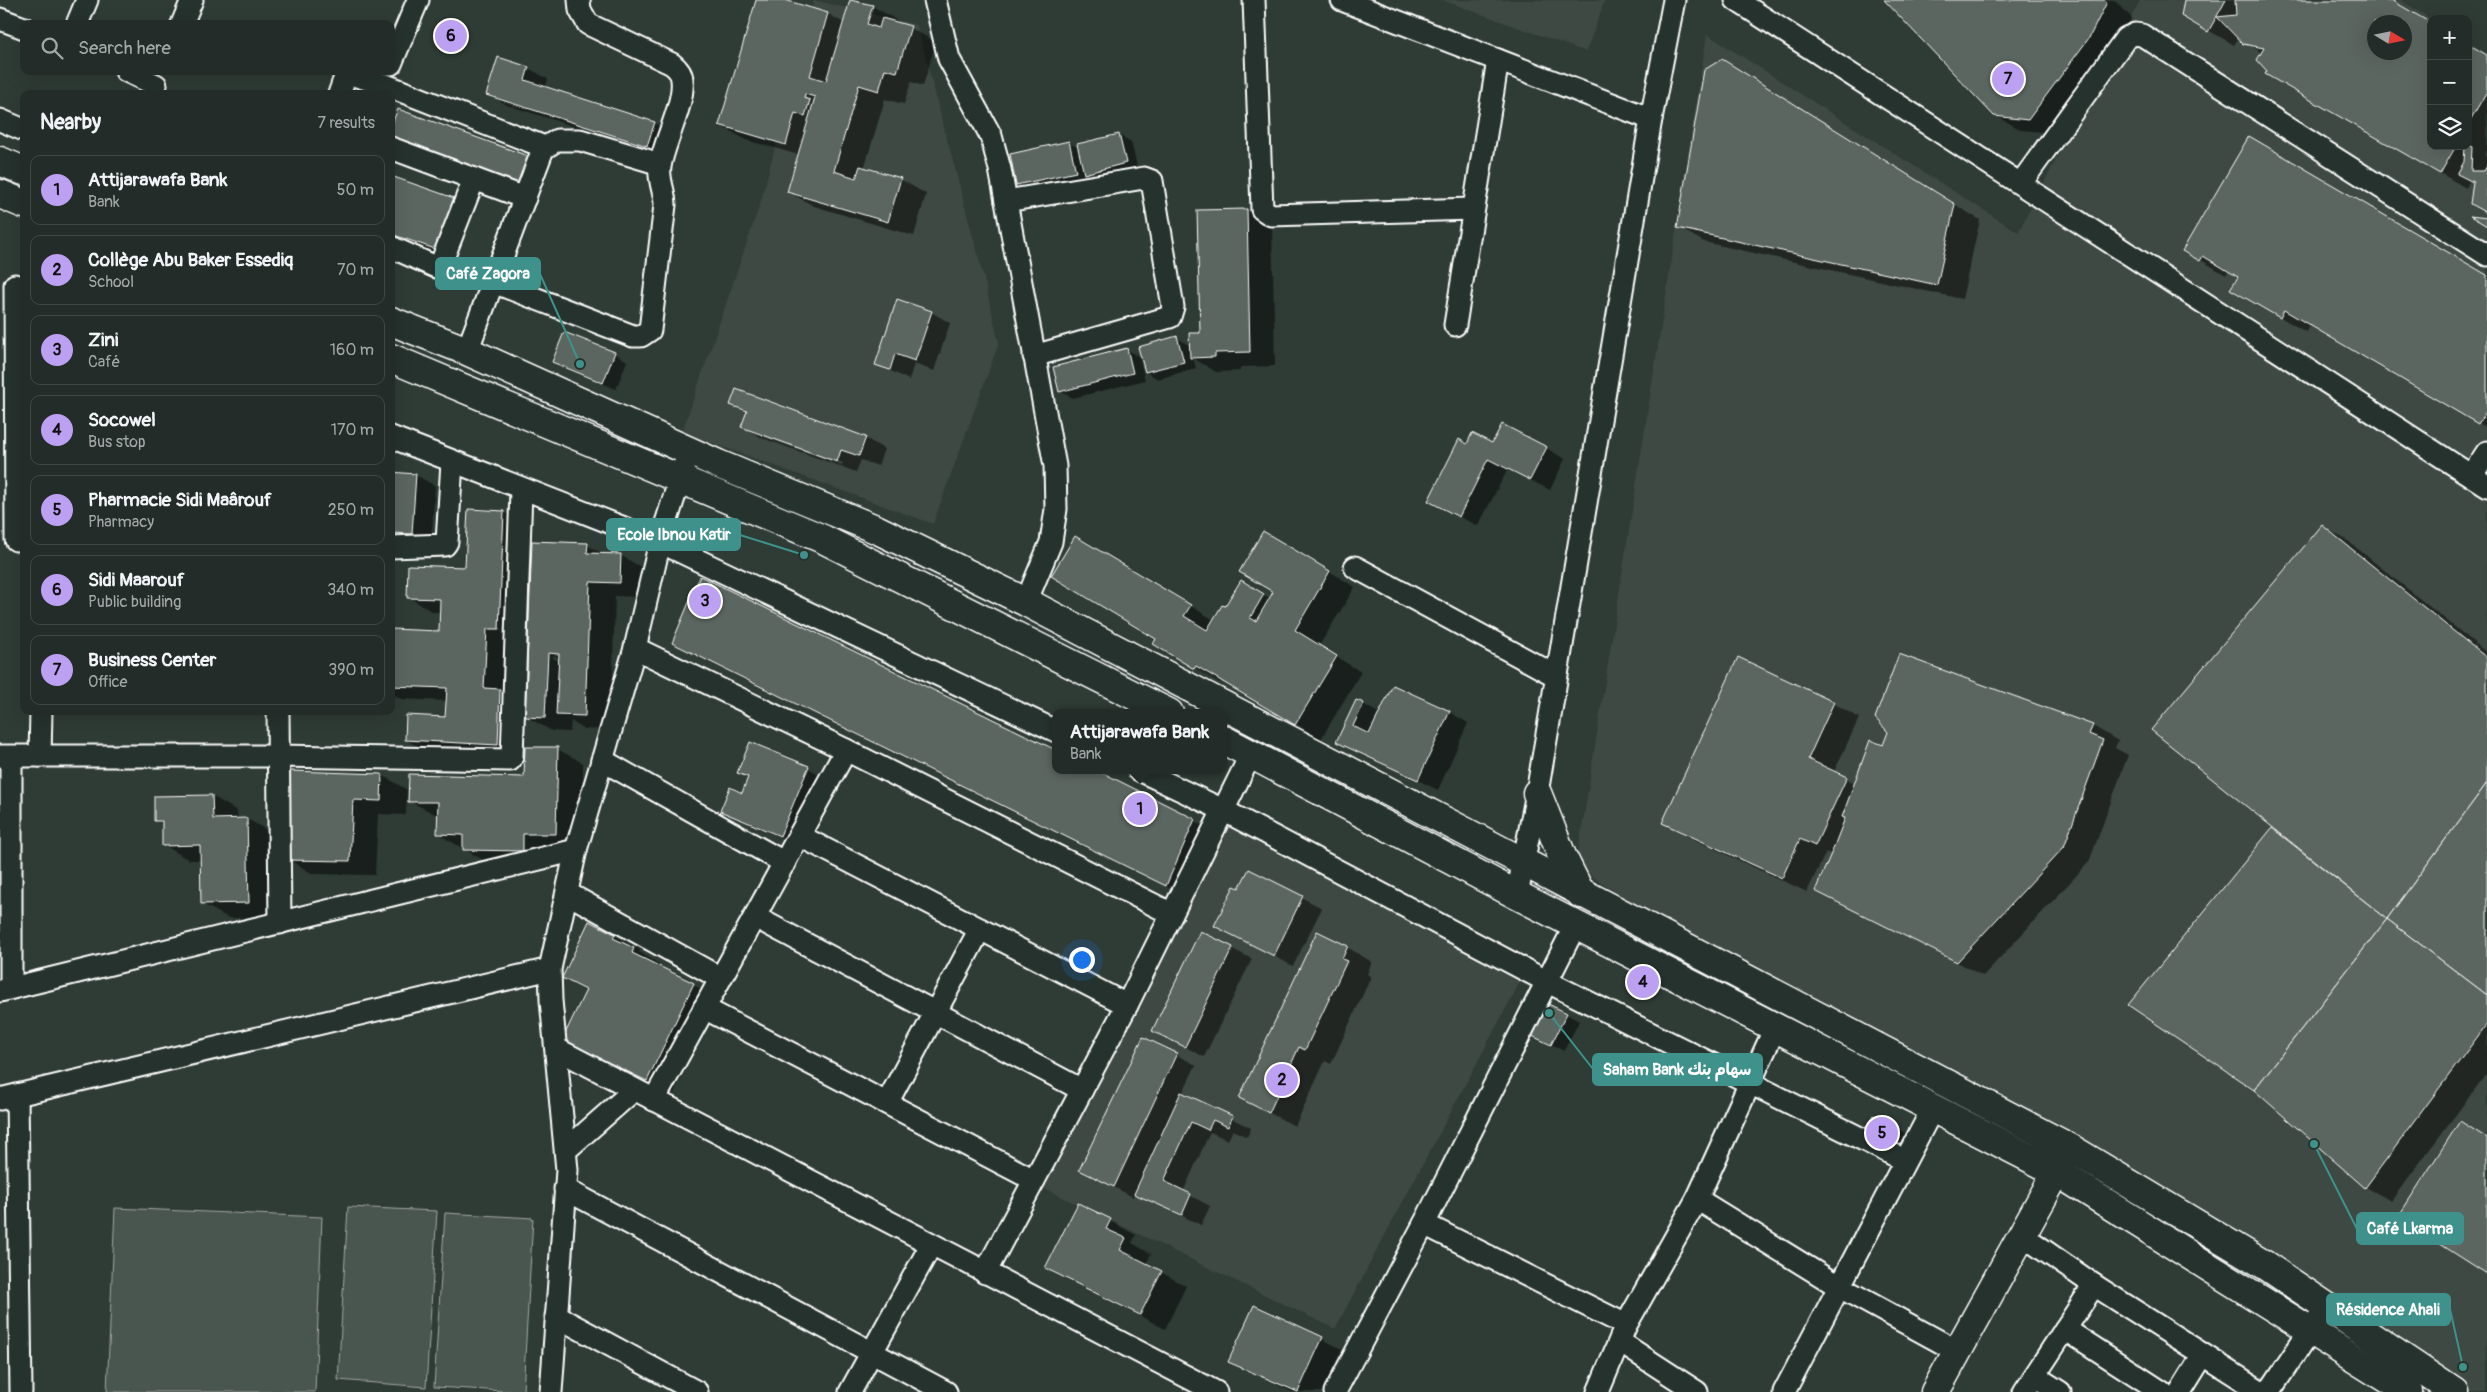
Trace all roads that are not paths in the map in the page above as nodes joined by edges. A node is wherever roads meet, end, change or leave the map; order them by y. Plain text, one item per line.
1 (87, 0) edge
2 (192, 0) edge
3 (418, 0) edge
4 (579, 0) edge
5 (935, 0) edge
6 (1254, 0) edge
7 (1342, 0) edge
8 (1674, 0) edge
9 (1736, 0) edge
10 (0, 18) edge
11 (79, 20) edge
12 (184, 20) edge
13 (20, 26) edge
14 (395, 55) edge
15 (1498, 60) junction
16 (136, 75) edge
17 (348, 75) edge
18 (353, 75) edge
19 (156, 83) edge
20 (389, 86) edge
21 (340, 90) edge
22 (1652, 119) junction
23 (0, 120) edge
24 (20, 128) edge
25 (395, 149) edge
26 (543, 149) junction
27 (0, 161) edge
28 (660, 164) junction
29 (20, 169) edge
30 (474, 179) junction
31 (2021, 183) junction
32 (0, 194) edge
33 (525, 198) junction
34 (1006, 201) junction
35 (20, 202) edge
36 (1472, 209) junction
37 (395, 249) edge
38 (2487, 255) edge
39 (493, 282) junction
40 (13, 284) edge
41 (395, 323) edge
42 (1455, 325) dead end
43 (467, 352) junction
44 (1034, 356) junction
45 (395, 360) edge
46 (395, 439) edge
47 (689, 450) junction
48 (2487, 452) edge
49 (452, 462) junction
50 (679, 479) junction
51 (2479, 480) edge
52 (521, 490) junction
53 (13, 540) edge
54 (660, 542) junction
55 (395, 547) edge
56 (1355, 567) dead end
57 (1026, 602) junction
58 (635, 648) junction
59 (1556, 676) junction
60 (1161, 709) edge
61 (41, 715) edge
62 (278, 715) edge
63 (1052, 729) edge
64 (1227, 742) edge
65 (846, 750) junction
66 (1250, 754) junction
67 (5, 756) edge
68 (40, 756) junction
69 (277, 756) junction
70 (602, 760) junction
71 (1147, 774) edge
72 (1537, 793) junction
73 (1223, 810) junction
74 (800, 836) junction
75 (576, 850) junction
76 (785, 863) junction
77 (1522, 863) junction
78 (567, 894) junction
79 (1581, 894) junction
80 (1517, 895) junction
81 (1172, 914) junction
82 (754, 917) junction
83 (280, 923) junction
84 (1576, 924) junction
85 (980, 929) junction
86 (550, 969) junction
87 (720, 978) junction
88 (1548, 982) junction
89 (6, 990) edge
90 (1127, 1005) junction
91 (704, 1008) junction
92 (935, 1011) junction
93 (1775, 1028) junction
94 (556, 1049) junction
95 (1751, 1082) junction
96 (634, 1090) junction
97 (1082, 1090) junction
98 (8, 1097) edge
99 (654, 1100) junction
100 (887, 1103) junction
101 (1933, 1108) junction
102 (2070, 1148) junction
103 (566, 1150) junction
104 (1904, 1160) junction
105 (2057, 1172) junction
106 (1034, 1180) junction
107 (565, 1189) junction
108 (1696, 1199) junction
109 (1424, 1224) junction
110 (2022, 1235) junction
111 (932, 1245) junction
112 (985, 1273) junction
113 (2094, 1285) junction
114 (1838, 1286) junction
115 (2326, 1307) junction
116 (556, 1316) junction
117 (2065, 1329) junction
118 (2310, 1330) junction
119 (1623, 1334) junction
120 (1957, 1351) junction
121 (870, 1353) junction
122 (2204, 1356) junction
123 (2029, 1384) edge
124 (21, 1392) edge
125 (551, 1392) edge
126 (697, 1392) edge
127 (850, 1392) edge
128 (946, 1392) edge
129 (1216, 1392) edge
130 (1335, 1392) edge
131 (1598, 1392) edge
132 (1697, 1392) edge
133 (1784, 1392) edge
134 (1935, 1392) edge
135 (2060, 1392) edge
136 (2162, 1392) edge
137 (2180, 1392) edge
138 (2262, 1392) edge
139 (2269, 1392) edge
140 (2408, 1392) edge
141 (2454, 1392) edge

1 - 11 street
2 - 12 street
3 - 14 street
4 - 28 street
5 - 34 street
6 - 36 street
7 - 15 street
8 - 22 street
9 - 31 street
10 - 13 street
15 - 22 street
15 - 36 street
16 - 19 street
17 - 21 street
18 - 20 street
20 - 26 street
22 - 59 street
23 - 24 street
25 - 30 street
26 - 28 street
26 - 33 street
27 - 29 street
28 - 39 street
30 - 33 street
30 - 37 street
31 - 38 street
31 - 51 street
32 - 35 street
33 - 39 street
34 - 44 street
34 - 44 street
36 - 42 street
39 - 43 street
40 - 53 street
41 - 43 street
43 - 47 street
44 - 57 street
45 - 50 street
46 - 49 street
47 - 50 street
47 - 57 street
48 - 51 street
49 - 52 street
49 - 55 street
50 - 54 street
50 - 60 street
52 - 54 street
52 - 69 street
54 - 58 street
54 - 63 street
56 - 59 street
57 - 77 street
58 - 65 street
58 - 70 street
59 - 72 street
61 - 68 street
62 - 69 street
64 - 66 street
65 - 74 street
65 - 81 street
66 - 73 street
66 - 80 street
67 - 68 street
67 - 89 street
68 - 69 street
69 - 83 street
70 - 75 street
70 - 76 street
71 - 73 street
72 - 77 street
72 - 79 street
73 - 81 street
73 - 88 street
74 - 76 street
74 - 85 street
75 - 78 street
75 - 83 street
76 - 82 street
77 - 79 street
77 - 80 street
78 - 86 street
78 - 87 street
79 - 102 street
80 - 84 street
81 - 90 street
82 - 87 street
82 - 92 street
83 - 89 street
84 - 88 street
84 - 93 street
85 - 90 street
85 - 92 street
86 - 94 street
86 - 98 street
87 - 91 street
88 - 95 street
88 - 109 street
90 - 97 street
91 - 99 street
91 - 100 street
92 - 97 street
92 - 100 street
93 - 95 street
93 - 101 street
94 - 96 street
94 - 103 street
95 - 104 street
95 - 108 street
96 - 99 street
96 - 103 street
97 - 106 street
98 - 124 street
99 - 111 street
100 - 106 street
101 - 104 street
101 - 105 street
102 - 105 street
102 - 115 street
103 - 107 street
104 - 114 street
105 - 110 street
105 - 118 street
106 - 112 street
107 - 116 street
107 - 121 street
108 - 114 street
108 - 119 street
109 - 119 street
109 - 130 street
110 - 113 street
110 - 120 street
111 - 112 street
111 - 121 street
112 - 129 street
113 - 117 street
113 - 122 street
114 - 120 street
114 - 133 street
115 - 118 street
115 - 141 street
116 - 125 street
116 - 126 street
117 - 123 street
117 - 136 street
118 - 139 street
118 - 140 street
119 - 131 street
119 - 132 street
120 - 134 street
121 - 127 street
121 - 128 street
122 - 137 street
122 - 138 street
123 - 135 street

